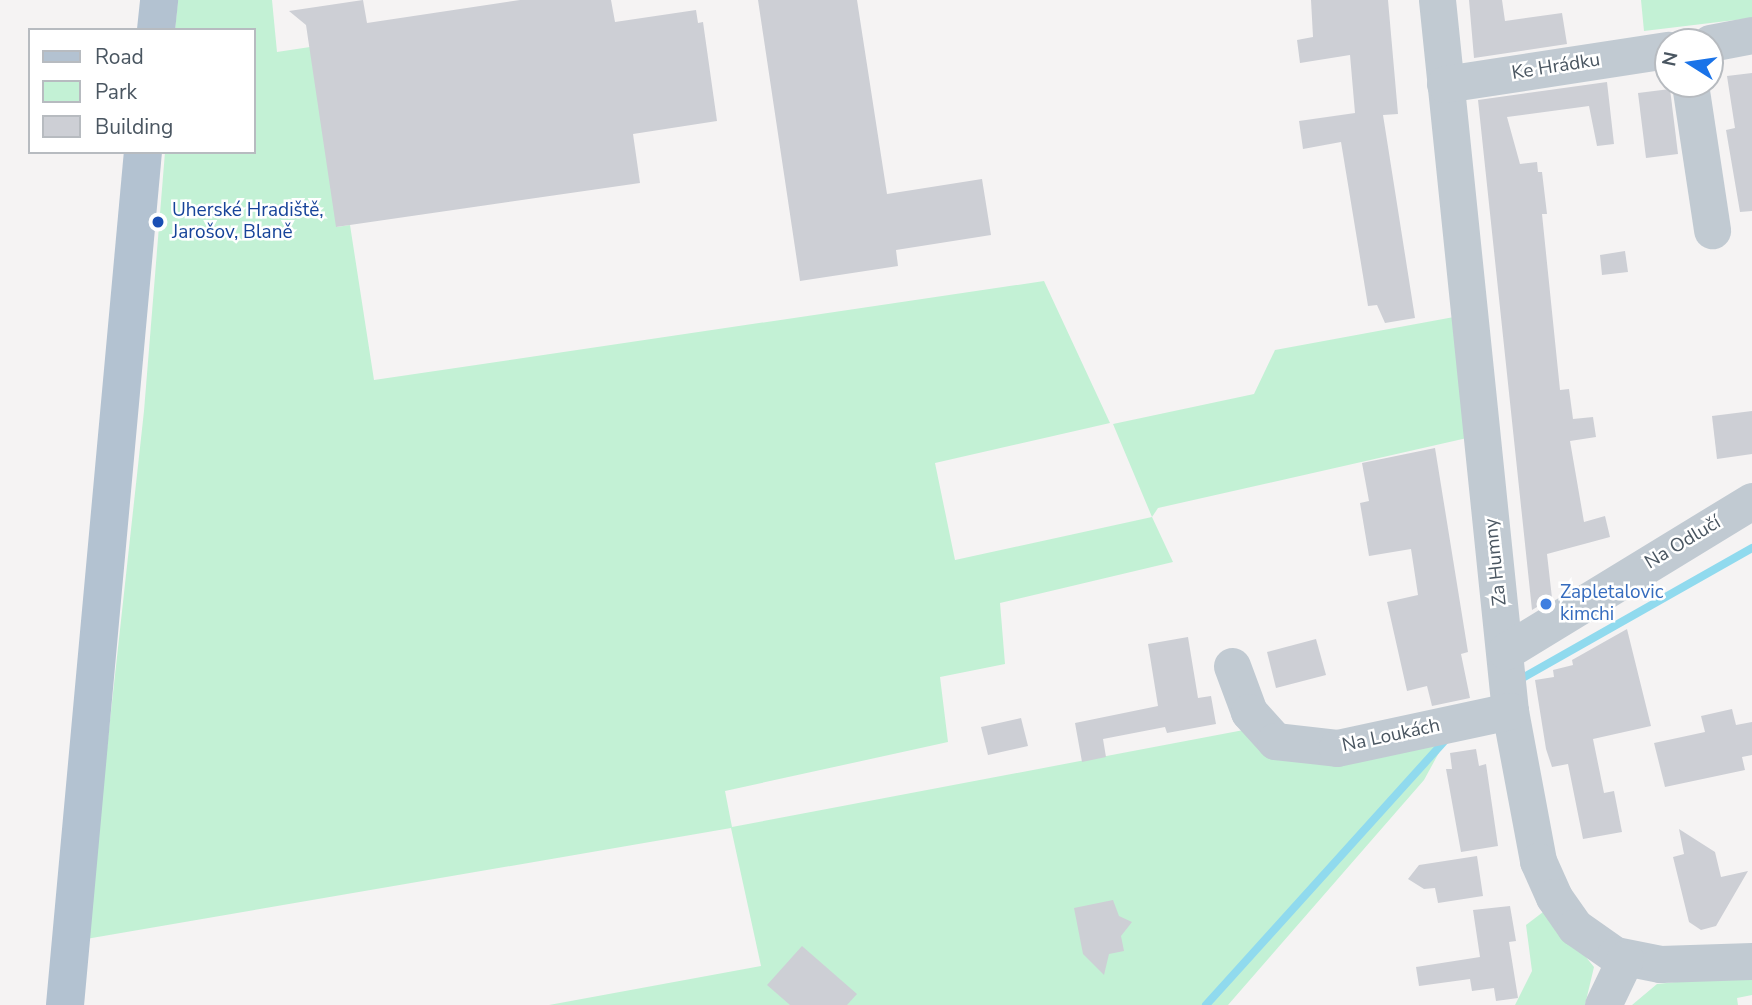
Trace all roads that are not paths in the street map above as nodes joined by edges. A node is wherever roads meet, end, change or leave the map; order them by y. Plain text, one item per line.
1 (159, 0) edge
2 (1437, 0) edge
3 (156, 28) edge
4 (1752, 35) edge
5 (1724, 40) edge
6 (1654, 52) edge
7 (1445, 84) junction
8 (1692, 98) edge
9 (143, 154) edge
10 (1712, 230) dead end
11 (1752, 501) edge
12 (1232, 666) dead end
13 (1495, 696) junction
14 (1625, 959) junction
15 (1752, 961) edge
16 (65, 1005) edge
17 (1603, 1005) edge

1 - 3 main road
2 - 7 street, Za Humny
4 - 5 street
6 - 7 street, Ke Hrádku
7 - 13 street, Za Humny
8 - 10 street
9 - 16 main road
11 - 13 street, Na Odlučí
12 - 13 street, Na Loukách
13 - 14 street, Za Humny
14 - 15 street, Za Humny
14 - 17 street

